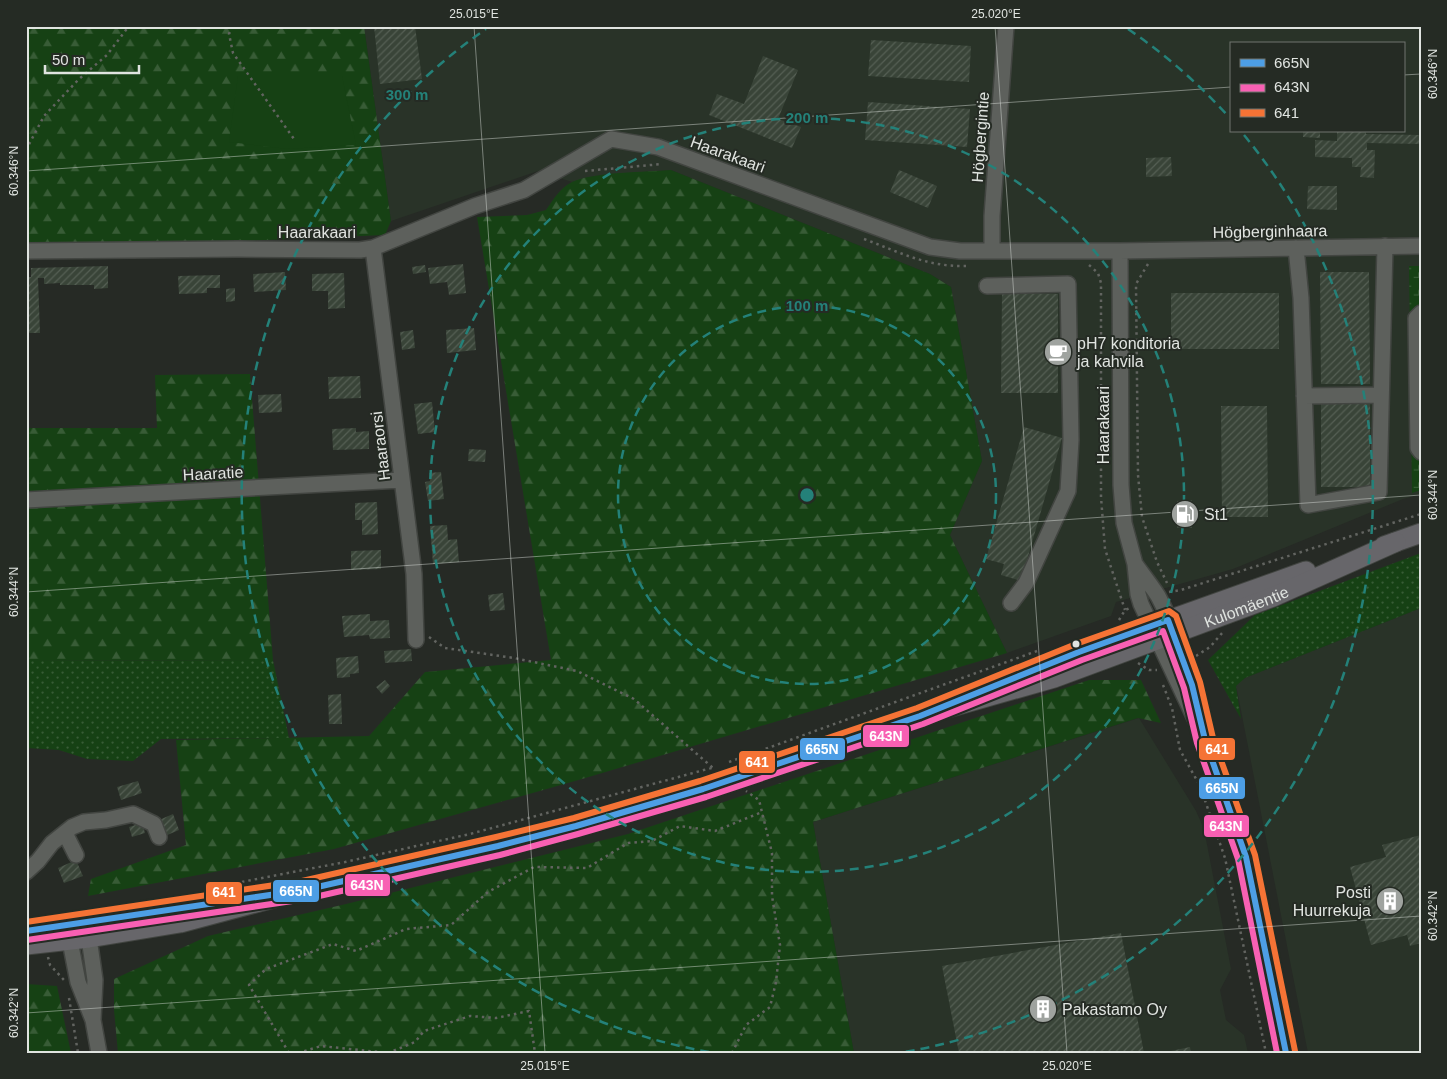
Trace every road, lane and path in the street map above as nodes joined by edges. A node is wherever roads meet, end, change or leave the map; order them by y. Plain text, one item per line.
1 (128, 26) edge
2 (232, 26) edge
3 (1006, 26) edge
4 (294, 139) dead end
5 (26, 150) edge
6 (664, 163) dead end
7 (581, 172) dead end
8 (858, 236) dead end
9 (1384, 246) junction
10 (1421, 246) edge
11 (373, 248) junction
12 (1296, 248) junction
13 (26, 250) edge
14 (992, 251) junction
15 (1120, 251) junction
16 (1154, 263) dead end
17 (1081, 264) dead end
18 (967, 266) dead end
19 (987, 286) dead end
20 (1421, 313) edge
21 (1381, 395) junction
22 (1304, 396) junction
23 (1421, 452) edge
24 (401, 480) junction
25 (26, 500) edge
26 (1421, 514) edge
27 (1421, 533) edge
28 (1135, 564) junction
29 (1165, 594) junction
30 (1011, 603) dead end
31 (1141, 604) junction
32 (1125, 610) junction
33 (1112, 623) dead end
34 (1224, 628) dead end
35 (1163, 630) junction
36 (416, 635) joint
37 (1040, 650) dead end
38 (1184, 660) junction
39 (1169, 665) junction
40 (1205, 740) junction
41 (728, 763) dead end
42 (719, 766) dead end
43 (713, 768) junction
44 (759, 800) dead end
45 (762, 812) junction
46 (65, 833) junction
47 (158, 836) dead end
48 (76, 855) dead end
49 (26, 872) edge
50 (208, 888) dead end
51 (26, 931) edge
52 (79, 934) junction
53 (46, 943) junction
54 (26, 945) edge
55 (66, 986) dead end
56 (68, 996) dead end
57 (78, 1053) edge
58 (99, 1053) edge
59 (289, 1053) edge
60 (298, 1053) edge
61 (535, 1053) edge
62 (732, 1053) edge
63 (1266, 1053) edge
64 (1286, 1053) edge

1 - 5 path
2 - 4 path
3 - 14 street, Högbergintie
6 - 7 path
8 - 18 path
9 - 10 street, Högberginhaara
9 - 12 street, Högberginhaara
9 - 21 street
11 - 13 street, Haarakaari
11 - 14 street, Haarakaari
11 - 24 street, Haaraorsi
12 - 15 street, Högberginhaara
12 - 22 street
14 - 15 street, Haarakaari
15 - 28 street, Haarakaari
16 - 29 path
17 - 32 path
19 - 30 street
20 - 23 street
21 - 22 street
21 - 22 street
24 - 25 street, Haaratie
24 - 36 street, Haaraorsi
26 - 29 path
27 - 35 main road, Kulomäentie
28 - 29 street, Haarakaari
28 - 31 street, Haarakaari
29 - 35 street, Haarakaari
31 - 32 path
31 - 35 street, Haarakaari
32 - 33 path
34 - 38 path
35 - 38 street
35 - 39 street
35 - 52 main road, Kulomäentie
36 - 43 path
37 - 41 path
38 - 40 street
39 - 40 street
39 - 63 path
40 - 64 street
42 - 43 path
43 - 50 path
44 - 45 path
45 - 59 path
45 - 62 path
46 - 47 street
46 - 48 street
46 - 49 street
51 - 52 main road, Kulomäentie
52 - 53 main road, Kulomäentie
52 - 58 street
53 - 54 main road, Kulomäentie
53 - 55 path
56 - 57 path
60 - 61 path

